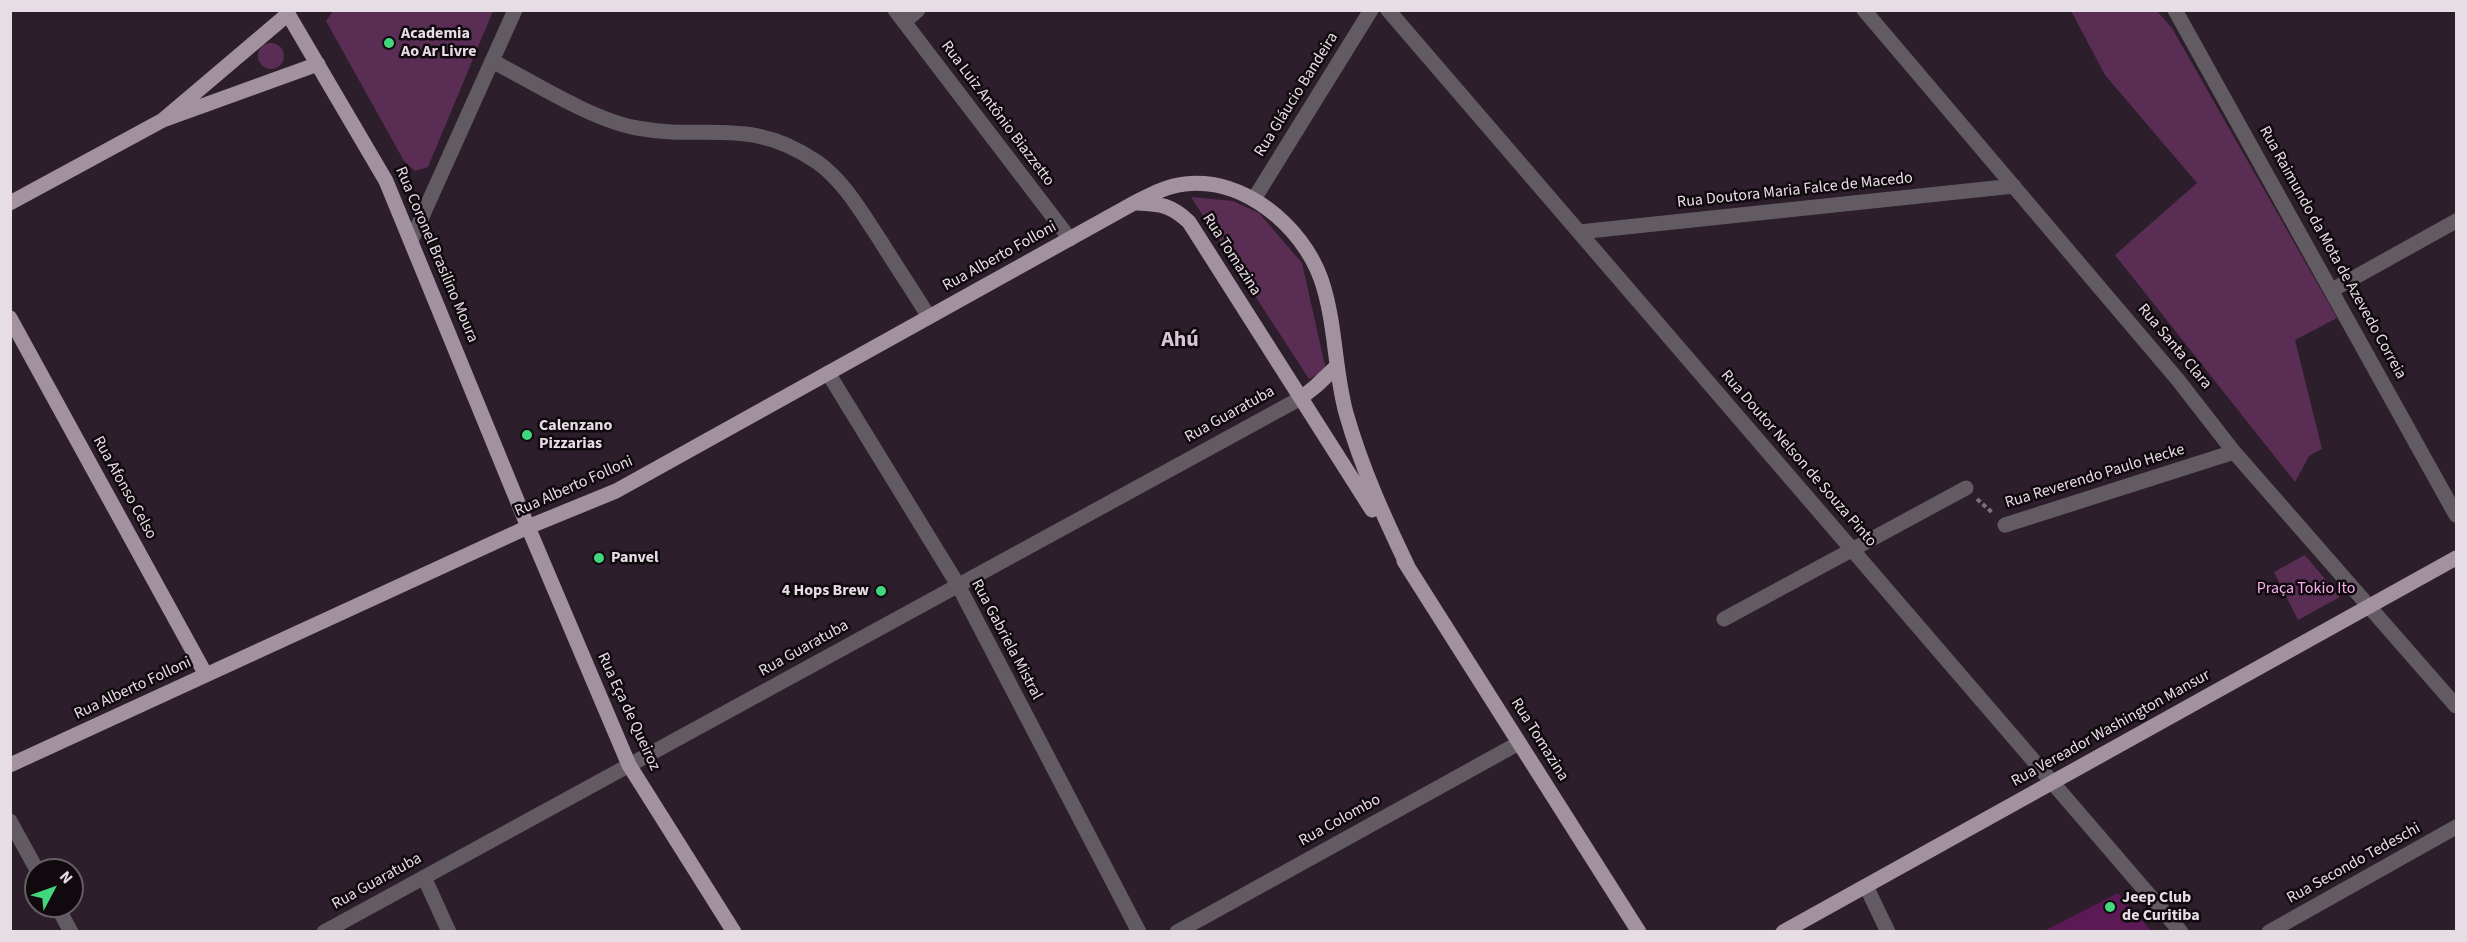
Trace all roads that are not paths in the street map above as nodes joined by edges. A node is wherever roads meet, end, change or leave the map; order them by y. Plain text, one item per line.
1 (515, 10) edge
2 (918, 10) edge
3 (1371, 10) edge
4 (1388, 10) edge
5 (1864, 10) edge
6 (2175, 10) edge
7 (290, 12) edge
8 (899, 16) edge
9 (492, 61) junction
10 (318, 64) junction
11 (163, 120) junction
12 (2014, 186) junction
13 (1254, 199) junction
14 (10, 203) edge
15 (1134, 203) junction
16 (2457, 221) edge
17 (1579, 232) junction
18 (412, 239) junction
19 (1070, 239) junction
20 (2332, 290) junction
21 (930, 317) junction
22 (10, 318) edge
23 (1337, 366) junction
24 (828, 373) junction
25 (1301, 398) junction
26 (2234, 452) junction
27 (1966, 488) road end
28 (2457, 514) edge
29 (2005, 525) road end
30 (528, 527) junction
31 (1852, 550) junction
32 (2457, 558) edge
33 (1409, 569) junction
34 (958, 585) junction
35 (2369, 606) junction
36 (1724, 619) dead end
37 (206, 675) junction
38 (2457, 706) edge
39 (1519, 743) junction
40 (10, 765) edge
41 (629, 765) junction
42 (2053, 782) junction
43 (10, 821) edge
44 (2457, 827) edge
45 (30, 858) edge
46 (424, 877) junction
47 (1866, 886) junction
48 (63, 918) edge
49 (71, 932) edge
50 (324, 932) edge
51 (449, 932) edge
52 (734, 932) edge
53 (1139, 932) edge
54 (1177, 932) edge
55 (1639, 932) edge
56 (1783, 932) edge
57 (1888, 932) edge
58 (2181, 932) edge
59 (2269, 932) edge

1 - 9 street
2 - 8 street
3 - 13 street, Rua Gláucio Bandeira
4 - 17 street, Rua Doutor Nelson de Souza Pinto
5 - 12 street, Rua Santa Clara
6 - 20 street, Rua Raimundo da Mota de Azevedo Correia
7 - 10 main road, Rua Coronel Brasilino Moura
7 - 11 main road
8 - 19 street, Rua Luiz Antônio Biazzetto
9 - 18 street
9 - 21 street
10 - 11 main road
10 - 18 main road, Rua Coronel Brasilino Moura
11 - 14 main road
12 - 17 street, Rua Doutora Maria Falce de Macedo
12 - 26 street, Rua Santa Clara
13 - 15 main road, Rua Tomazina
13 - 23 main road, Rua Tomazina
15 - 19 main road, Rua Alberto Folloni
15 - 25 main road, Rua Tomazina
16 - 20 street
17 - 31 street, Rua Doutor Nelson de Souza Pinto
18 - 30 main road, Rua Coronel Brasilino Moura
19 - 21 main road, Rua Alberto Folloni
20 - 28 street, Rua Raimundo da Mota de Azevedo Correia
21 - 24 main road, Rua Alberto Folloni
22 - 37 main road, Rua Afonso Celso
23 - 25 main road
23 - 33 main road, Rua Tomazina
24 - 30 main road, Rua Alberto Folloni
24 - 34 street, Rua Gabriela Mistral
25 - 33 main road, Rua Tomazina
25 - 34 street, Rua Guaratuba
26 - 29 street, Rua Reverendo Paulo Hecke
26 - 35 street, Rua Santa Clara
27 - 31 street
30 - 37 main road, Rua Alberto Folloni
30 - 41 main road, Rua Eça de Queiroz
31 - 36 street
31 - 42 street, Rua Doutor Nelson de Souza Pinto
32 - 35 main road, Rua Vereador Washington Mansur
33 - 39 main road, Rua Tomazina
34 - 41 street, Rua Guaratuba
34 - 53 street, Rua Gabriela Mistral
35 - 38 street, Rua Santa Clara
35 - 42 main road, Rua Vereador Washington Mansur
37 - 40 main road, Rua Alberto Folloni
39 - 54 street, Rua Colombo
39 - 55 main road, Rua Tomazina
41 - 46 street, Rua Guaratuba
41 - 52 main road, Rua Eça de Queiroz
42 - 47 main road, Rua Vereador Washington Mansur
42 - 58 street, Rua Doutor Nelson de Souza Pinto
43 - 45 street
44 - 59 street, Rua Secondo Tedeschi
46 - 50 street, Rua Guaratuba
46 - 51 street
47 - 56 main road, Rua Vereador Washington Mansur
47 - 57 street
48 - 49 street

